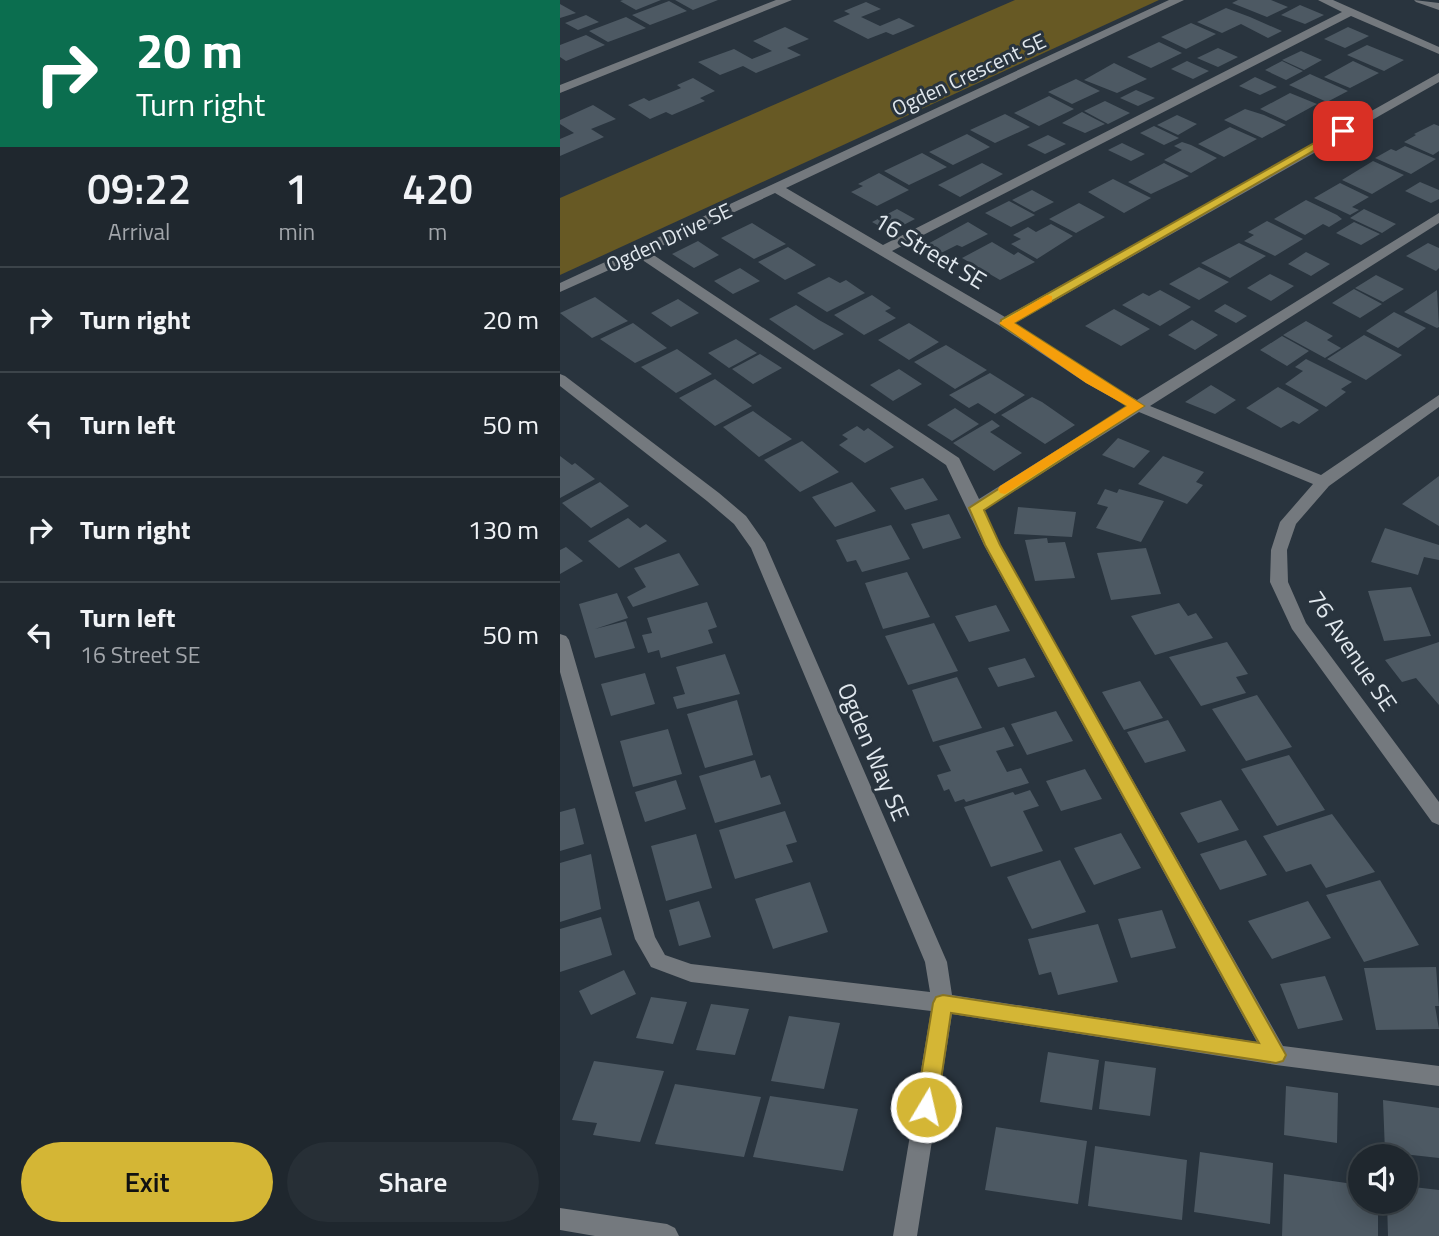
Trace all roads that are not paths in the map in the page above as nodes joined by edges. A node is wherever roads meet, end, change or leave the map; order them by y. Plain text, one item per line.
1 (786, 0) edge
2 (1178, 0) edge
3 (1324, 0) edge
4 (1420, 0) edge
5 (1439, 7) edge
6 (1352, 12) junction
7 (1439, 51) edge
8 (1439, 77) edge
9 (560, 89) edge
10 (777, 188) junction
11 (1439, 217) edge
12 (883, 250) junction
13 (638, 251) junction
14 (560, 288) edge
15 (1005, 323) junction
16 (560, 379) edge
17 (1439, 400) edge
18 (1137, 406) junction
19 (1323, 482) junction
20 (976, 508) junction
21 (560, 640) edge
22 (1439, 817) edge
23 (943, 1003) junction
24 (1276, 1055) junction
25 (1439, 1076) edge
26 (560, 1219) edge
27 (667, 1236) edge
28 (905, 1236) edge

1 - 9 street
2 - 10 street, Ogden Crescent SE
3 - 6 street
4 - 5 street
6 - 7 street
6 - 12 street
8 - 15 street
10 - 12 street, 16 Street SE
10 - 13 street, Ogden Drive SE
11 - 18 street
12 - 15 street, 16 Street SE
13 - 14 street, Ogden Drive SE
13 - 20 street
15 - 18 street, 16 Street SE
16 - 23 street, Ogden Way SE
17 - 19 street, 76 Avenue SE
18 - 19 street, 16 Street SE
18 - 20 street
19 - 22 street, 76 Avenue SE
20 - 24 street
21 - 23 street
23 - 24 street
23 - 28 street, Ogden Way SE
24 - 25 street
26 - 27 street

